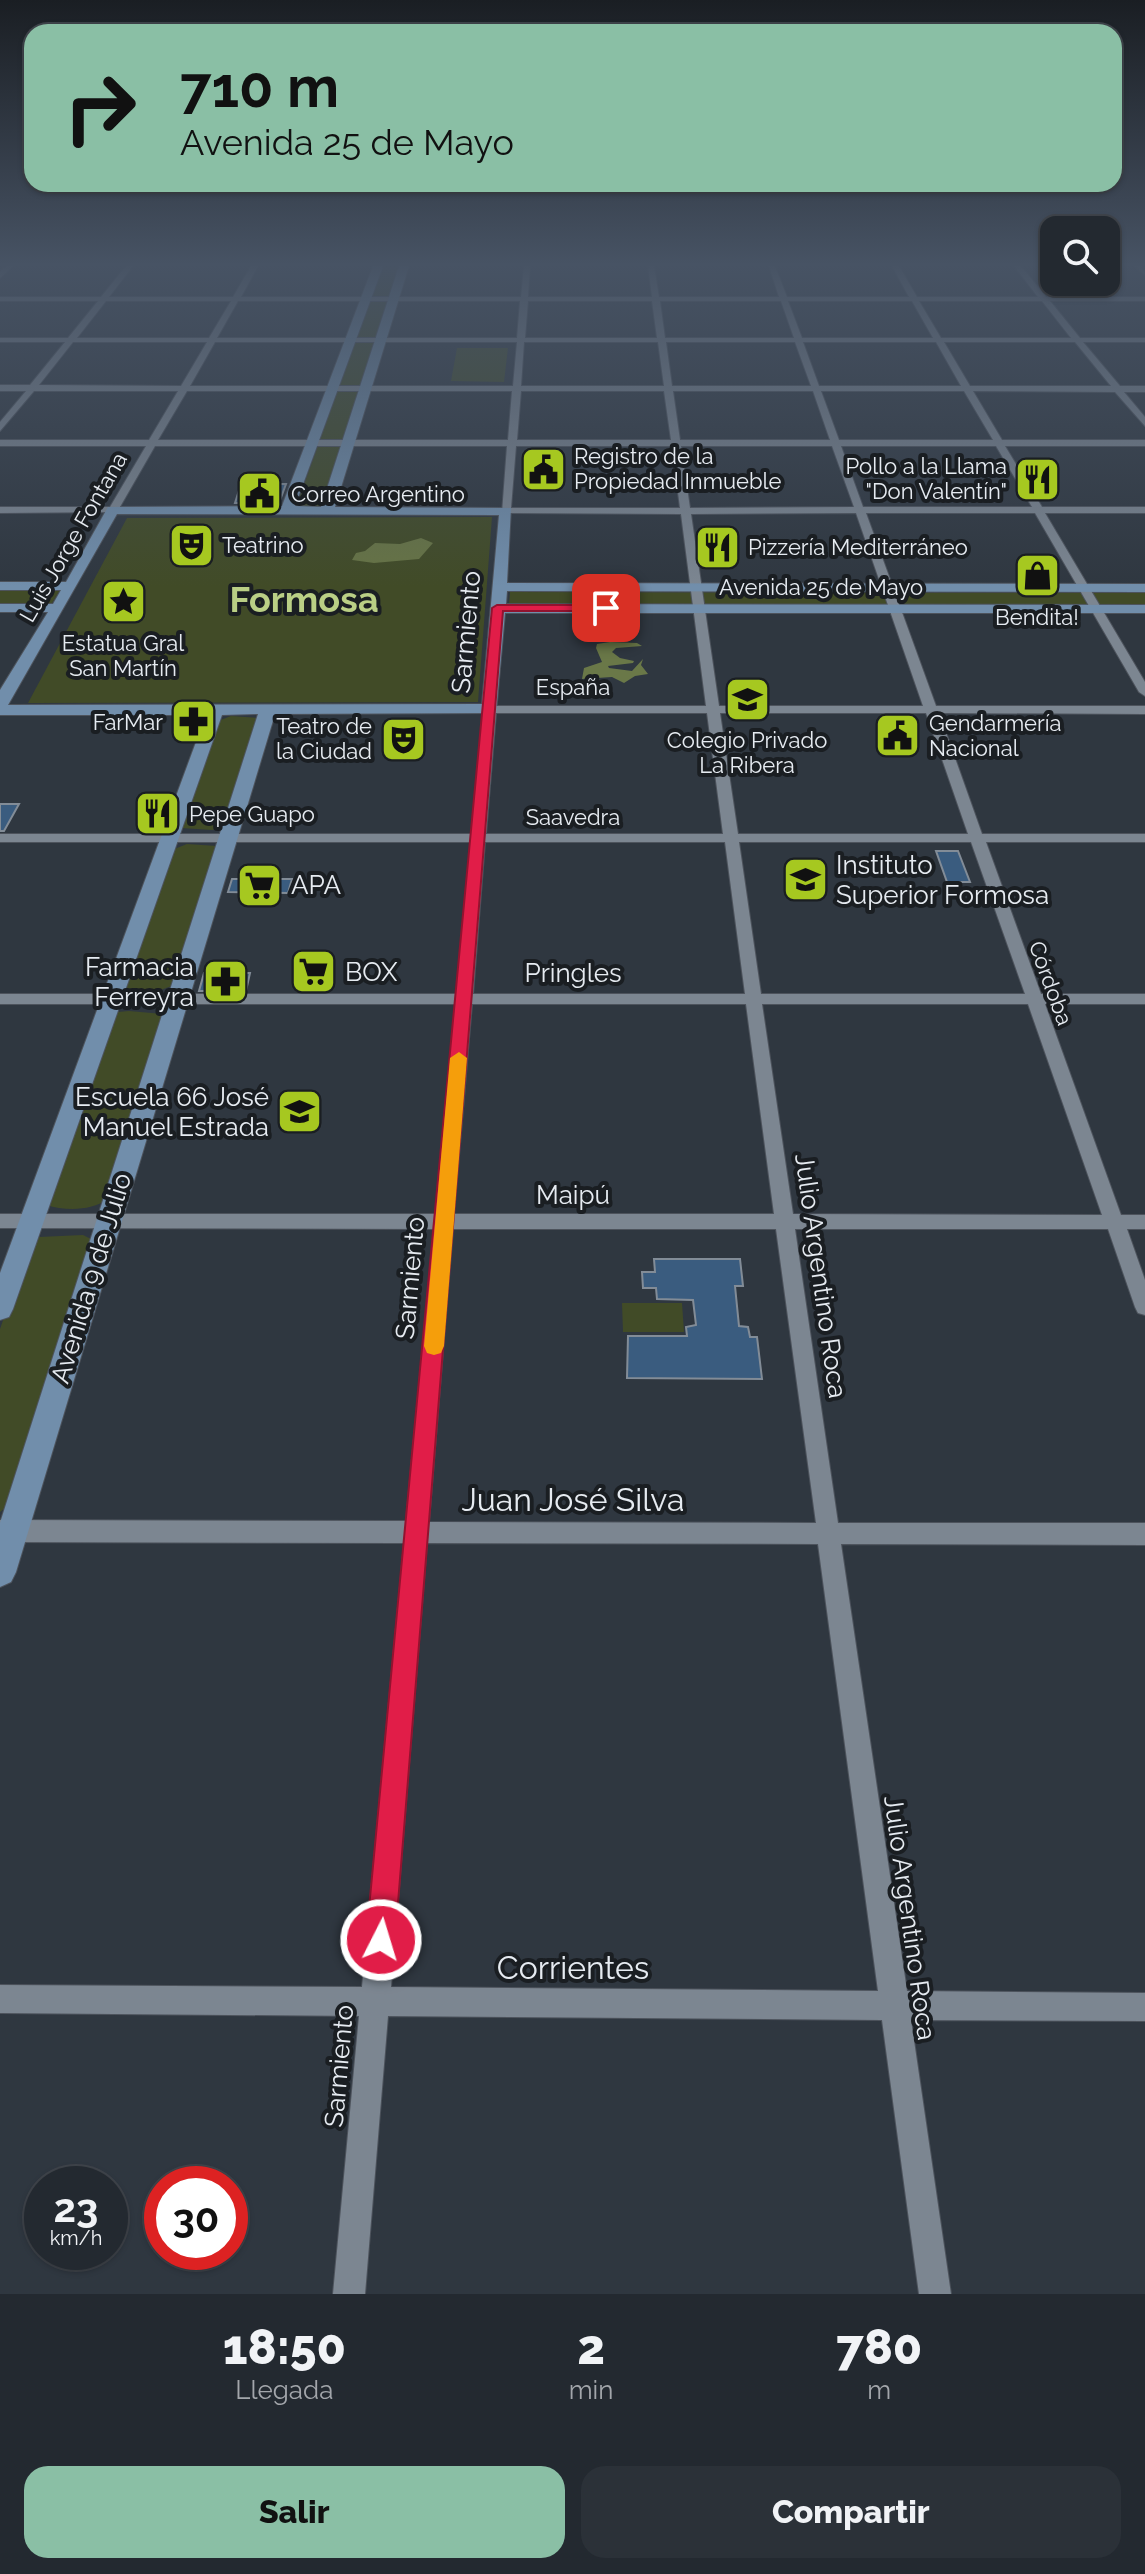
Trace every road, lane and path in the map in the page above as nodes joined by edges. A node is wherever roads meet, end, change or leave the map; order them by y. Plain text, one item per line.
1 (44, 373) edge
2 (193, 373) edge
3 (339, 373) edge
4 (370, 373) edge
5 (518, 373) edge
6 (667, 373) edge
7 (810, 373) edge
8 (958, 373) edge
9 (1104, 373) edge
10 (0, 388) edge
11 (32, 388) junction
12 (333, 388) junction
13 (669, 388) junction
14 (184, 389) junction
15 (365, 389) junction
16 (516, 389) junction
17 (815, 389) junction
18 (968, 389) junction
19 (1117, 389) junction
20 (1145, 389) edge
21 (1145, 423) edge
22 (0, 428) edge
23 (0, 443) edge
24 (153, 443) junction
25 (314, 443) junction
26 (348, 443) junction
27 (512, 443) junction
28 (677, 443) junction
29 (836, 443) junction
30 (1001, 443) junction
31 (1145, 443) edge
32 (0, 510) edge
33 (113, 510) junction
34 (327, 510) junction
35 (686, 510) junction
36 (859, 510) junction
37 (1039, 510) junction
38 (1145, 510) edge
39 (287, 511) junction
40 (506, 511) junction
41 (0, 586) edge
42 (71, 586) junction
43 (499, 587) junction
44 (886, 587) junction
45 (1083, 587) junction
46 (1145, 588) edge
47 (698, 598) junction
48 (0, 608) edge
49 (58, 608) junction
50 (497, 608) junction
51 (893, 609) junction
52 (1096, 609) junction
53 (1145, 609) edge
54 (1145, 692) edge
55 (0, 704) edge
56 (216, 709) junction
57 (268, 709) junction
58 (490, 709) junction
59 (0, 710) edge
60 (715, 710) junction
61 (930, 710) junction
62 (1145, 710) edge
63 (0, 838) edge
64 (169, 838) junction
65 (228, 838) junction
66 (477, 838) junction
67 (975, 838) junction
68 (1145, 838) edge
69 (731, 839) junction
70 (464, 997) junction
71 (753, 998) junction
72 (1033, 998) junction
73 (0, 999) edge
74 (112, 999) junction
75 (177, 999) junction
76 (1145, 999) edge
77 (0, 1221) edge
78 (33, 1221) junction
79 (108, 1221) junction
80 (445, 1221) junction
81 (785, 1221) junction
82 (1115, 1222) junction
83 (1145, 1222) edge
84 (1145, 1307) edge
85 (0, 1309) edge
86 (6, 1531) edge
87 (417, 1532) junction
88 (828, 1533) junction
89 (1145, 1534) edge
90 (0, 1572) edge
91 (0, 1999) edge
92 (375, 2003) junction
93 (894, 2007) junction
94 (1145, 2007) edge
95 (349, 2294) edge
96 (935, 2294) edge

1 - 11 street
2 - 14 street, Luis Jorge Fontana
3 - 12 main road
4 - 15 main road
5 - 16 street, Sarmiento
6 - 13 street, Julio Argentino Roca
7 - 17 street, Córdoba
8 - 18 street
9 - 19 street
10 - 11 street
11 - 14 street
11 - 22 street
12 - 14 street
12 - 15 street
12 - 25 main road
13 - 16 street
13 - 17 street
13 - 28 street, Julio Argentino Roca
14 - 24 street, Luis Jorge Fontana
15 - 16 street
15 - 26 main road
16 - 27 street, Sarmiento
17 - 18 street
17 - 29 street, Córdoba
18 - 19 street
18 - 30 street
19 - 20 street
19 - 21 street
23 - 24 street
24 - 25 street
24 - 33 street, Luis Jorge Fontana
25 - 26 street
25 - 39 main road
26 - 27 street
26 - 34 main road
27 - 28 street
27 - 40 street, Sarmiento
28 - 29 street
28 - 35 street, Julio Argentino Roca
29 - 30 street
29 - 36 street, Córdoba
30 - 31 street
30 - 37 street
32 - 33 street
33 - 39 main road
33 - 42 main road, Luis Jorge Fontana
34 - 39 main road
34 - 40 main road
35 - 36 street
35 - 40 street
35 - 47 street, Julio Argentino Roca
36 - 37 street
36 - 44 street, Córdoba
37 - 38 street
37 - 45 street
40 - 43 main road, Sarmiento
41 - 42 main road
42 - 49 main road, Luis Jorge Fontana
43 - 47 main road, Avenida 25 de Mayo
43 - 50 main road, Sarmiento
44 - 45 main road, Avenida 25 de Mayo
44 - 47 main road, Avenida 25 de Mayo
44 - 51 street, Córdoba
45 - 46 main road, Avenida 25 de Mayo
45 - 52 street
47 - 50 main road, Avenida 25 de Mayo
47 - 51 main road, Avenida 25 de Mayo
47 - 60 street, Julio Argentino Roca
48 - 49 main road
49 - 55 main road, Luis Jorge Fontana
50 - 58 main road, Sarmiento
51 - 52 main road, Avenida 25 de Mayo
51 - 61 street, Córdoba
52 - 53 main road, Avenida 25 de Mayo
52 - 54 street
56 - 57 main road, España
56 - 59 main road, España
56 - 64 main road
57 - 58 main road, España
57 - 65 main road, Avenida 9 de Julio
58 - 60 street, España
58 - 66 street, Sarmiento
60 - 61 street, España
60 - 69 street, Julio Argentino Roca
61 - 62 street, España
61 - 67 street, Córdoba
63 - 64 street, Saavedra
64 - 65 street, Saavedra
64 - 74 main road
65 - 66 street, Saavedra
65 - 75 main road, Avenida 9 de Julio
66 - 69 street, Saavedra
66 - 70 street, Sarmiento
67 - 68 street, Saavedra
67 - 69 street, Saavedra
67 - 72 street, Córdoba
69 - 71 street, Julio Argentino Roca
70 - 71 street, Pringles
70 - 75 street, Pringles
70 - 80 street, Sarmiento
71 - 72 street, Pringles
71 - 81 street, Julio Argentino Roca
72 - 76 street, Pringles
72 - 82 street, Córdoba
73 - 74 street, Pringles
74 - 75 street, Pringles
74 - 78 main road
75 - 79 main road, Avenida 9 de Julio
77 - 78 street, Maipú
78 - 79 street, Maipú
78 - 85 main road
79 - 80 street, Maipú
79 - 86 main road, Avenida 9 de Julio
80 - 81 street, Maipú
80 - 87 street, Sarmiento
81 - 82 street, Maipú
81 - 88 street, Julio Argentino Roca
82 - 83 street, Maipú
82 - 84 street, Córdoba
86 - 87 street, Juan José Silva
86 - 90 main road, Avenida 9 de Julio
87 - 88 street, Juan José Silva
87 - 92 street, Sarmiento
88 - 89 street, Juan José Silva
88 - 93 street, Julio Argentino Roca
91 - 92 street, Corrientes
92 - 93 street, Corrientes
92 - 95 street, Sarmiento
93 - 94 street, Corrientes
93 - 96 street, Julio Argentino Roca

